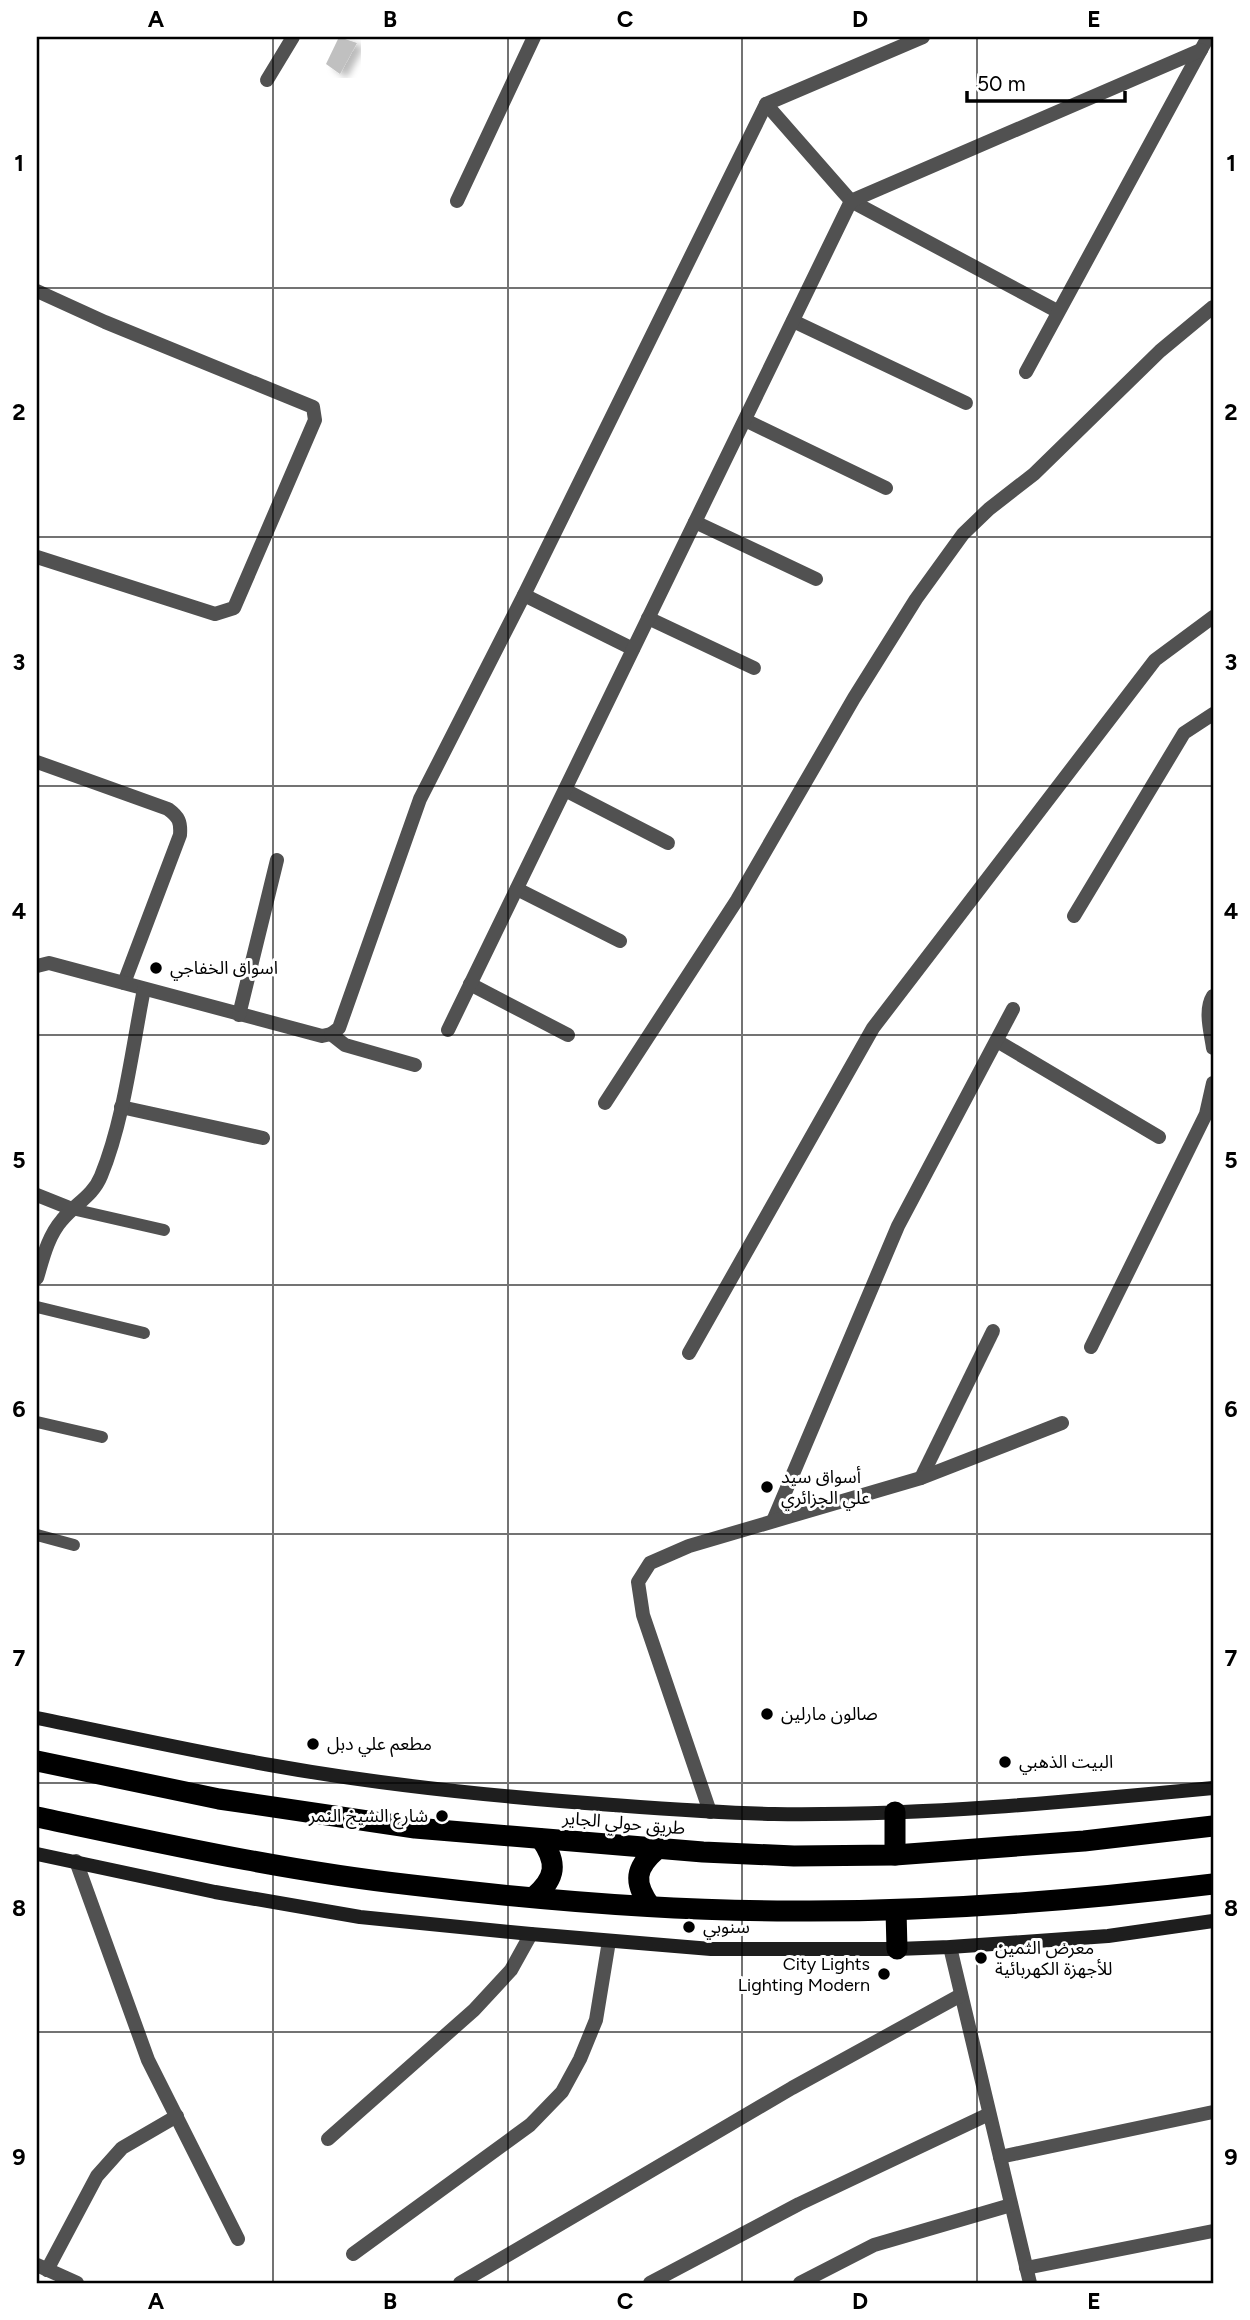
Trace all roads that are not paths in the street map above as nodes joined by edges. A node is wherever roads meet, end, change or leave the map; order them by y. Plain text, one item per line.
1 (293, 37) edge
2 (534, 37) edge
3 (923, 37) edge
4 (1205, 43) edge
5 (267, 80) dead end
6 (766, 104) junction
7 (457, 201) dead end
8 (851, 201) junction
9 (37, 291) edge
10 (1213, 307) edge
11 (1057, 311) junction
12 (793, 321) junction
13 (1026, 372) dead end
14 (966, 403) dead end
15 (745, 420) junction
16 (886, 488) dead end
17 (695, 522) junction
18 (37, 557) edge
19 (816, 579) dead end
20 (524, 595) junction
21 (1213, 617) edge
22 (648, 618) junction
23 (634, 649) junction
24 (754, 668) dead end
25 (1213, 714) edge
26 (37, 762) edge
27 (565, 790) junction
28 (668, 843) dead end
29 (276, 860) dead end
30 (517, 889) junction
31 (1074, 916) dead end
32 (620, 941) dead end
33 (41, 962) edge
34 (124, 984) junction
35 (470, 984) junction
36 (144, 989) junction
37 (1213, 996) edge
38 (1013, 1009) dead end
39 (239, 1015) junction
40 (449, 1030) dead end
41 (331, 1034) junction
42 (568, 1035) dead end
43 (997, 1041) junction
44 (1213, 1048) edge
45 (415, 1065) dead end
46 (1213, 1083) edge
47 (605, 1103) dead end
48 (121, 1107) junction
49 (1159, 1137) dead end
50 (263, 1138) dead end
51 (37, 1195) edge
52 (72, 1209) junction
53 (164, 1230) dead end
54 (37, 1278) edge
55 (37, 1307) edge
56 (993, 1331) dead end
57 (144, 1333) dead end
58 (1091, 1347) dead end
59 (690, 1353) dead end
60 (37, 1422) edge
61 (1062, 1423) dead end
62 (102, 1437) dead end
63 (921, 1478) junction
64 (773, 1521) junction
65 (37, 1535) edge
66 (74, 1545) dead end
67 (37, 1718) edge
68 (37, 1761) edge
69 (1213, 1787) edge
70 (710, 1812) junction
71 (895, 1812) junction
72 (37, 1816) edge
73 (1213, 1826) edge
74 (541, 1839) junction
75 (657, 1849) junction
76 (37, 1854) edge
77 (895, 1855) junction
78 (76, 1861) junction
79 (1213, 1884) edge
80 (534, 1897) junction
81 (650, 1906) junction
82 (896, 1910) junction
83 (1213, 1921) edge
84 (531, 1934) junction
85 (609, 1941) junction
86 (950, 1947) junction
87 (897, 1949) junction
88 (961, 1995) junction
89 (1213, 2112) edge
90 (989, 2114) junction
91 (177, 2116) junction
92 (328, 2139) dead end
93 (1000, 2157) junction
94 (1011, 2205) junction
95 (1213, 2231) edge
96 (238, 2239) dead end
97 (353, 2255) dead end
98 (42, 2268) edge
99 (1028, 2276) edge
100 (77, 2283) edge
101 (460, 2283) edge
102 (650, 2283) edge
103 (800, 2283) edge

1 - 5 street
2 - 7 street
3 - 6 street
4 - 8 street
4 - 11 street
6 - 8 street
6 - 20 street
8 - 11 street
8 - 12 street
9 - 18 street
10 - 47 street
11 - 13 street
12 - 14 street
12 - 15 street
15 - 16 street
15 - 17 street
17 - 19 street
17 - 22 street
20 - 23 street
20 - 41 street
21 - 59 street
22 - 23 street
22 - 24 street
23 - 27 street
25 - 31 street
26 - 34 street
27 - 28 street
27 - 30 street
29 - 39 street
30 - 32 street
30 - 35 street
33 - 34 street
34 - 36 street
35 - 40 street
35 - 42 street
36 - 39 street
36 - 48 street
37 - 44 street
38 - 43 street
39 - 41 street
41 - 45 street
43 - 49 street
43 - 64 street
46 - 58 street
48 - 50 street
48 - 52 street
51 - 52 street
52 - 53 lane
52 - 54 street
55 - 57 lane
56 - 63 street
60 - 62 lane
61 - 63 street
63 - 64 street
64 - 70 street
65 - 66 lane
67 - 70 main road
68 - 74 highway, طريق حولي الجاير
69 - 71 main road
70 - 71 main road
71 - 77 highway
72 - 80 highway
73 - 77 highway, طريق حولي الجاير
74 - 75 highway, طريق حولي الجاير
74 - 80 highway
75 - 77 highway, طريق حولي الجاير
75 - 81 highway
76 - 78 main road
78 - 84 main road
78 - 91 street
79 - 82 highway
80 - 81 highway
81 - 82 highway
82 - 87 highway
83 - 86 main road
84 - 85 main road
84 - 92 street
85 - 87 main road
85 - 97 street
86 - 87 main road
86 - 88 street
88 - 90 street
88 - 101 street
89 - 93 street
90 - 93 street
90 - 102 street
91 - 96 street
91 - 98 street
93 - 94 street
94 - 99 street
94 - 103 street
95 - 99 street
98 - 100 street

